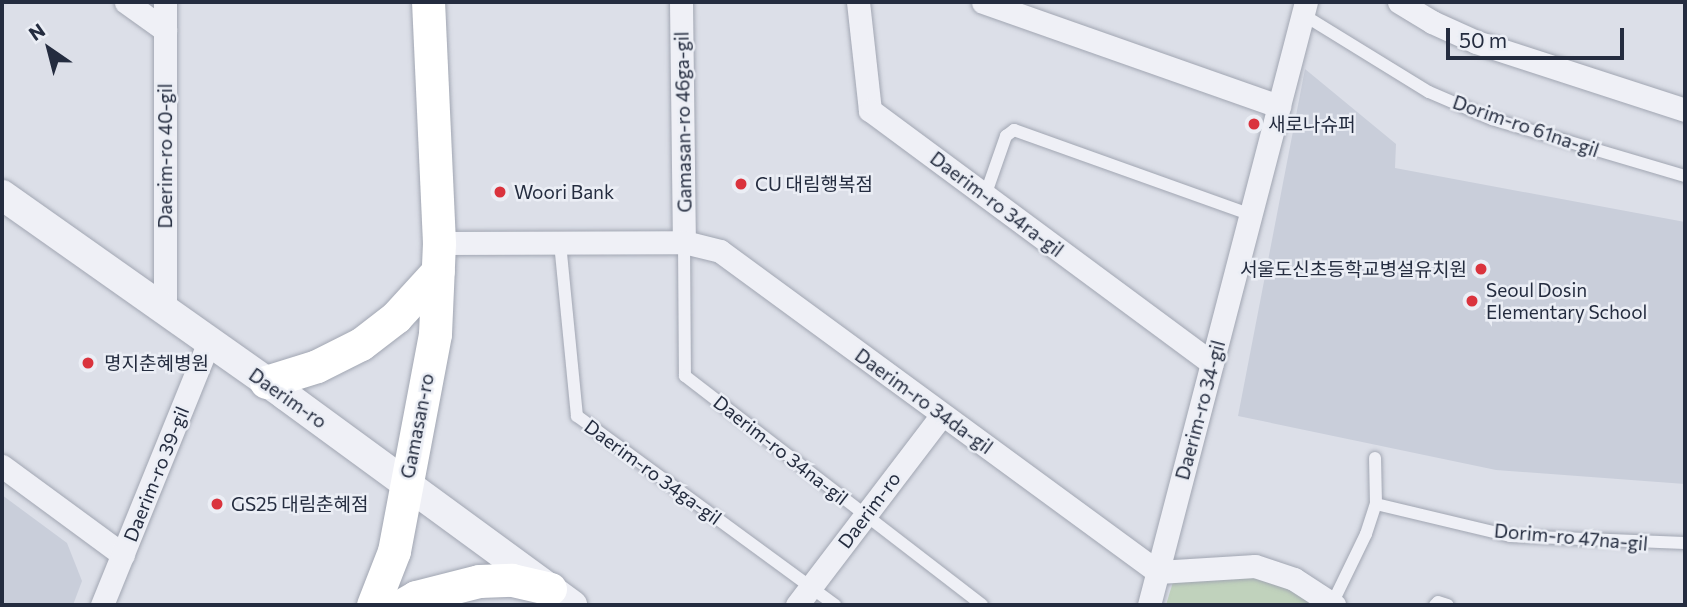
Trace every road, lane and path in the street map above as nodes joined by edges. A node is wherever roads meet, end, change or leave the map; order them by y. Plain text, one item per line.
1 (126, 2) edge
2 (165, 2) edge
3 (428, 2) edge
4 (681, 2) edge
5 (858, 2) edge
6 (983, 2) edge
7 (1399, 2) edge
8 (1304, 8) edge
9 (165, 30) junction
10 (1279, 106) junction
11 (1685, 110) edge
12 (1685, 176) edge
13 (2, 195) edge
14 (985, 196) junction
15 (1251, 215) junction
16 (684, 242) junction
17 (560, 243) junction
18 (438, 257) junction
19 (165, 310) junction
20 (209, 342) junction
21 (1212, 363) junction
22 (266, 382) junction
23 (942, 415) junction
24 (1375, 458) dead end
25 (2, 466) edge
26 (405, 482) junction
27 (1376, 504) junction
28 (866, 515) junction
29 (1685, 543) edge
30 (122, 555) junction
31 (1158, 572) junction
32 (804, 596) edge
33 (561, 597) edge
34 (102, 605) edge
35 (373, 605) edge
36 (402, 605) edge
37 (835, 605) edge
38 (982, 605) edge
39 (1149, 605) edge
40 (1333, 605) edge
41 (1435, 605) edge
42 (1448, 605) edge

1 - 9 street
2 - 9 street, Daerim-ro 40-gil
3 - 18 main road, Gamasan-ro
4 - 16 street, Gamasan-ro 46ga-gil
5 - 14 street, Daerim-ro 34ra-gil
6 - 10 street
7 - 11 street
8 - 10 street, Daerim-ro 34-gil
8 - 12 lane, Dorim-ro 61na-gil
9 - 19 street, Daerim-ro 40-gil
10 - 15 street, Daerim-ro 34-gil
13 - 19 street, Daerim-ro
14 - 15 lane
14 - 21 street, Daerim-ro 34ra-gil
15 - 21 street, Daerim-ro 34-gil
16 - 17 street
16 - 23 street, Daerim-ro 34da-gil
16 - 28 lane, Daerim-ro 34na-gil
17 - 18 street
17 - 32 lane, Daerim-ro 34ga-gil
18 - 22 main road
18 - 26 main road, Gamasan-ro
19 - 20 street, Daerim-ro
20 - 22 street, Daerim-ro
20 - 30 street, Daerim-ro 39-gil
21 - 31 street, Daerim-ro 34-gil
22 - 26 street, Daerim-ro
23 - 28 street, Daerim-ro
23 - 31 street, Daerim-ro 34da-gil
24 - 27 lane
25 - 30 street
26 - 33 street, Daerim-ro
26 - 35 main road, Gamasan-ro
27 - 29 lane, Dorim-ro 47na-gil
27 - 40 lane
28 - 32 street, Daerim-ro
28 - 38 lane, Daerim-ro 34na-gil
30 - 34 street, Daerim-ro 39-gil
31 - 39 street, Daerim-ro 34-gil
31 - 40 street
32 - 37 lane, Daerim-ro 34ga-gil
33 - 36 main road
41 - 42 lane

